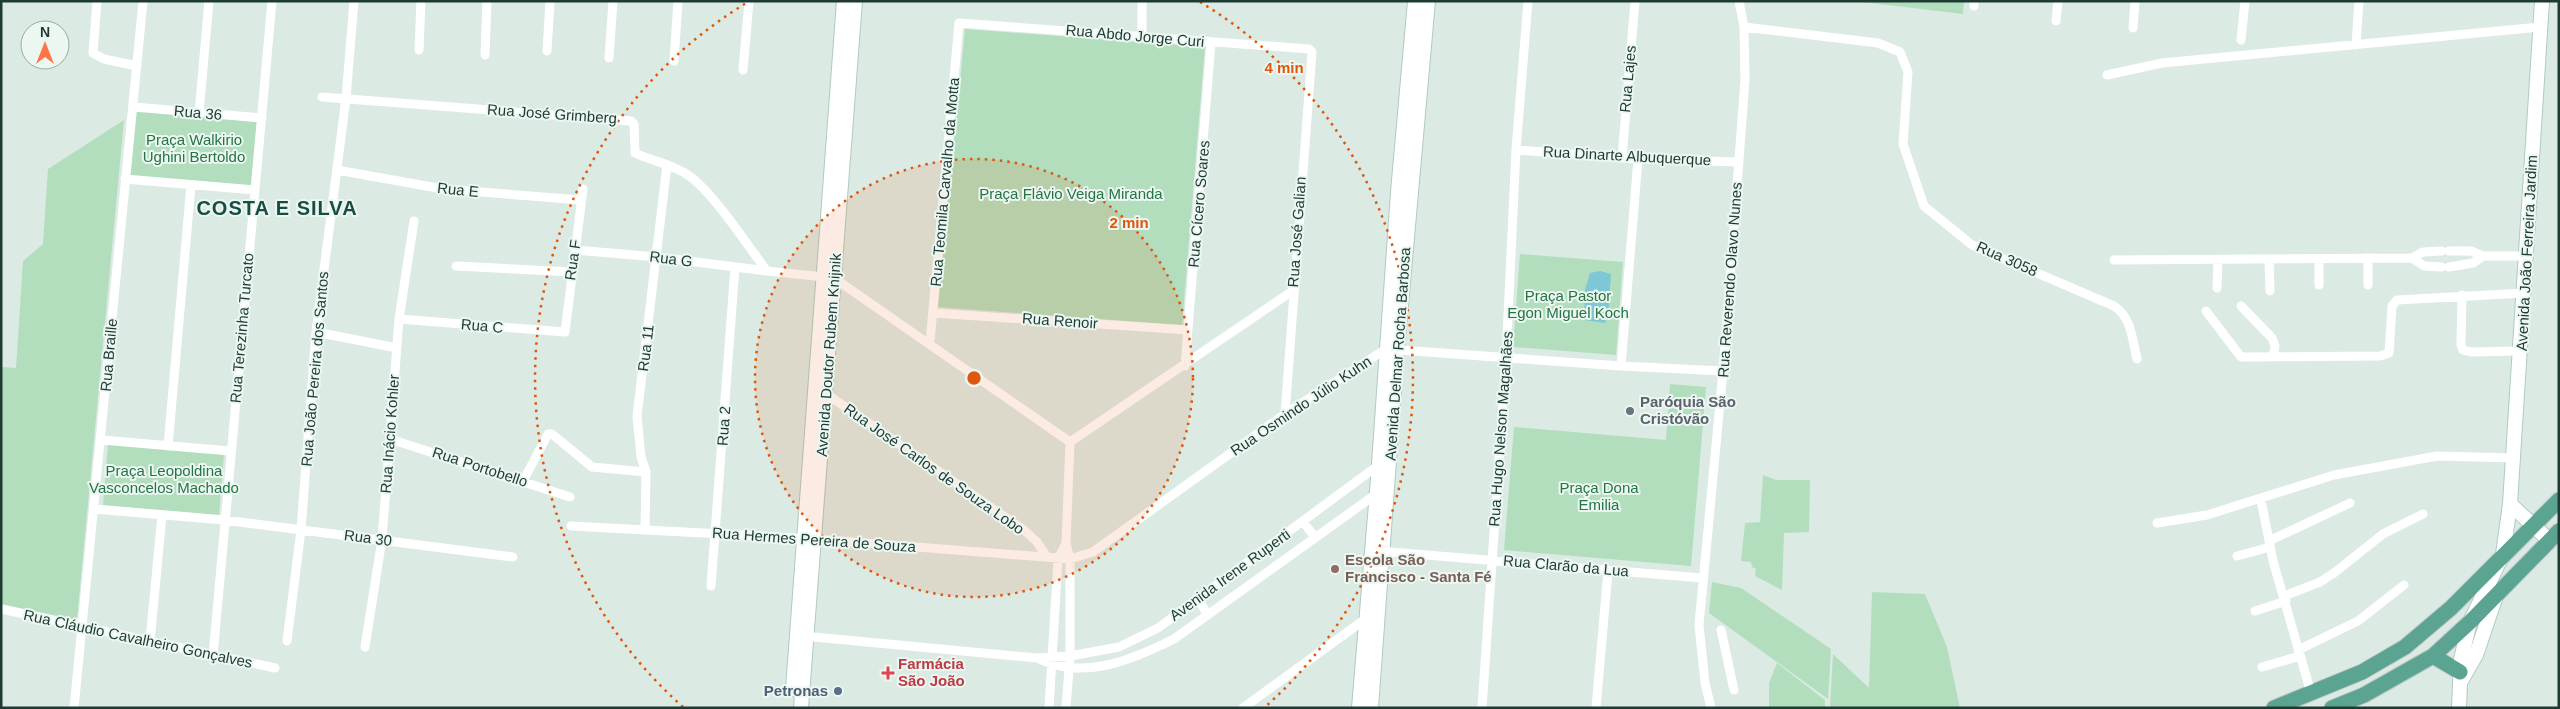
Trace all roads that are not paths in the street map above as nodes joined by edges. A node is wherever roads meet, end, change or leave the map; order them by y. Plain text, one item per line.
1 (97, 1) edge
2 (143, 1) edge
3 (209, 1) edge
4 (272, 1) edge
5 (354, 1) edge
6 (421, 1) edge
7 (487, 1) edge
8 (550, 1) edge
9 (612, 1) edge
10 (678, 1) edge
11 (748, 1) edge
12 (844, 1) edge
13 (854, 1) edge
14 (1415, 1) edge
15 (1428, 1) edge
16 (1528, 1) edge
17 (1634, 1) edge
18 (1739, 1) edge
19 (2058, 1) edge
20 (2135, 1) edge
21 (2244, 1) edge
22 (2359, 1) edge
23 (2542, 1) edge
24 (1143, 2) edge
25 (2056, 21) dead end
26 (960, 23) joint
27 (1744, 27) junction
28 (2540, 27) junction
29 (2134, 28) dead end
30 (847, 34) junction
31 (1142, 36) junction
32 (2241, 40) dead end
33 (1212, 42) junction
34 (2356, 45) junction
35 (419, 50) dead end
36 (1311, 50) joint
37 (547, 51) dead end
38 (485, 55) dead end
39 (609, 58) dead end
40 (674, 61) dead end
41 (137, 66) junction
42 (743, 70) dead end
43 (2107, 75) dead end
44 (322, 97) dead end
45 (346, 98) junction
46 (134, 107) junction
47 (199, 113) junction
48 (262, 118) junction
49 (1516, 150) junction
50 (1622, 158) junction
51 (1638, 159) junction
52 (1739, 162) junction
53 (667, 165) junction
54 (337, 170) junction
55 (125, 179) junction
56 (191, 184) junction
57 (583, 189) dead end
58 (254, 190) junction
59 (581, 200) junction
60 (414, 220) dead end
61 (575, 250) junction
62 (2483, 256) junction
63 (2526, 256) junction
64 (657, 257) junction
65 (2368, 258) junction
66 (2412, 258) junction
67 (2218, 259) junction
68 (2269, 259) junction
69 (2319, 259) junction
70 (2114, 260) dead end
71 (456, 266) dead end
72 (735, 267) junction
73 (767, 271) junction
74 (572, 272) junction
75 (829, 277) junction
76 (2319, 285) dead end
77 (2368, 285) dead end
78 (2217, 288) dead end
79 (1294, 290) junction
80 (2270, 291) dead end
81 (2524, 293) junction
82 (2462, 295) junction
83 (2240, 306) dead end
84 (2206, 311) dead end
85 (933, 312) junction
86 (399, 319) junction
87 (1188, 330) junction
88 (316, 332) junction
89 (565, 332) joint
90 (930, 342) junction
91 (397, 348) junction
92 (1391, 349) junction
93 (2521, 351) junction
94 (2274, 357) junction
95 (1506, 358) junction
96 (2137, 359) dead end
97 (1185, 366) junction
98 (1621, 366) junction
99 (1723, 371) junction
100 (820, 390) junction
101 (1285, 414) junction
102 (390, 439) junction
103 (102, 440) junction
104 (1070, 442) junction
105 (168, 446) junction
106 (230, 451) junction
107 (1391, 454) junction
108 (2515, 458) junction
109 (1379, 465) junction
110 (646, 472) junction
111 (523, 481) junction
112 (1383, 488) junction
113 (570, 496) dead end
114 (2261, 500) junction
115 (2559, 500) edge
116 (2350, 503) dead end
117 (2510, 504) junction
118 (94, 509) junction
119 (2423, 514) dead end
120 (162, 515) junction
121 (224, 520) junction
122 (1303, 522) junction
123 (2157, 523) dead end
124 (571, 526) dead end
125 (2532, 526) junction
126 (301, 530) junction
127 (645, 530) junction
128 (716, 534) junction
129 (2554, 536) edge
130 (1315, 537) junction
131 (382, 539) junction
132 (809, 539) junction
133 (1066, 543) junction
134 (2270, 544) junction
135 (1377, 551) junction
136 (2504, 554) junction
137 (2237, 556) dead end
138 (513, 557) dead end
139 (1047, 557) junction
140 (1058, 559) junction
141 (1070, 559) junction
142 (1493, 559) junction
143 (1608, 571) junction
144 (1702, 578) junction
145 (2404, 585) dead end
146 (711, 586) dead end
147 (2496, 596) junction
148 (2285, 598) junction
149 (1198, 599) junction
150 (1379, 607) junction
151 (1, 609) edge
152 (2254, 611) dead end
153 (1208, 615) junction
154 (1365, 618) junction
155 (2470, 622) junction
156 (81, 626) junction
157 (1721, 630) dead end
158 (802, 636) junction
159 (287, 641) dead end
160 (150, 642) junction
161 (365, 647) dead end
162 (2299, 653) junction
163 (213, 656) junction
164 (1070, 656) junction
165 (2432, 656) junction
166 (1052, 661) junction
167 (2262, 667) dead end
168 (274, 668) dead end
169 (1069, 668) junction
170 (2461, 676) junction
171 (1734, 690) dead end
172 (2311, 693) junction
173 (74, 708) edge
174 (791, 708) edge
175 (801, 708) edge
176 (1048, 708) edge
177 (1066, 708) edge
178 (1243, 708) edge
179 (1360, 708) edge
180 (1371, 708) edge
181 (1482, 708) edge
182 (1596, 708) edge
183 (1712, 708) edge
184 (2274, 708) edge
185 (2332, 708) edge
186 (2459, 708) edge

1 - 41 street
2 - 41 street, Rua Braille
3 - 47 street
4 - 48 street, Rua Terezinha Turcato
5 - 45 street, Rua João Pereira dos Santos
6 - 35 street
7 - 38 street
8 - 37 street
9 - 39 street
10 - 40 street
11 - 42 street
12 - 30 street, Avenida Doutor Rubem Knijnik
13 - 30 street, Avenida Doutor Rubem Knijnik
14 - 92 street, Avenida Delmar Rocha Barbosa
15 - 92 street, Avenida Delmar Rocha Barbosa
16 - 49 street, Rua Hugo Nelson Magalhães
17 - 50 street, Rua Lajes
18 - 27 street, Rua Reverendo Olavo Nunes
19 - 25 street
20 - 29 street
21 - 32 street
22 - 34 street
23 - 28 street, Avenida João Ferreira Jardim
24 - 31 street
26 - 31 street, Rua Abdo Jorge Curi
26 - 85 street, Rua Teomila Carvalho da Motta
27 - 52 street, Rua Reverendo Olavo Nunes
27 - 96 street, Rua 3058
28 - 34 street
28 - 63 street, Avenida João Ferreira Jardim
30 - 75 street, Avenida Doutor Rubem Knijnik
31 - 33 street, Rua Abdo Jorge Curi
33 - 36 street, Rua Abdo Jorge Curi
33 - 87 street, Rua Cícero Soares
34 - 43 street
36 - 79 street, Rua José Galian
41 - 46 street, Rua Braille
44 - 45 street, Rua José Grimberg
45 - 53 street, Rua José Grimberg
45 - 54 street, Rua João Pereira dos Santos
46 - 47 street, Rua 36
46 - 55 street, Rua Braille
47 - 48 street, Rua 36
48 - 58 street, Rua Terezinha Turcato
49 - 50 street, Rua Dinarte Albuquerque
49 - 95 street, Rua Hugo Nelson Magalhães
50 - 51 street, Rua Dinarte Albuquerque
51 - 52 street, Rua Dinarte Albuquerque
51 - 98 street
52 - 99 street, Rua Reverendo Olavo Nunes
53 - 64 street, Rua 11
53 - 73 street, Rua José Grimberg
54 - 59 street, Rua E
54 - 88 street, Rua João Pereira dos Santos
55 - 56 street
55 - 103 street, Rua Braille
56 - 58 street
56 - 105 street
57 - 59 street, Rua F
58 - 106 street, Rua Terezinha Turcato
59 - 61 street, Rua F
60 - 86 street, Rua Inácio Kohler
61 - 64 street, Rua G
61 - 74 street, Rua F
62 - 63 street
62 - 66 street
62 - 66 street
63 - 81 street, Avenida João Ferreira Jardim
64 - 72 street, Rua G
64 - 110 street, Rua 11
65 - 66 street
65 - 69 street
65 - 77 street
67 - 68 street
67 - 70 street
67 - 78 street
68 - 69 street
68 - 80 street
69 - 76 street
71 - 74 street
72 - 73 street, Rua G
72 - 128 street, Rua 2
73 - 75 street
74 - 89 street, Rua F
75 - 90 street
75 - 100 street, Avenida Doutor Rubem Knijnik
79 - 97 street
79 - 101 street, Rua José Galian
81 - 82 street
81 - 93 street, Avenida João Ferreira Jardim
82 - 93 street
82 - 94 street
83 - 94 street
84 - 94 street
85 - 87 street, Rua Renoir
85 - 90 street, Rua Teomila Carvalho da Motta
86 - 89 street, Rua C
86 - 91 street, Rua Inácio Kohler
87 - 97 street, Rua Cícero Soares
88 - 91 street
88 - 126 street, Rua João Pereira dos Santos
90 - 104 street
91 - 102 street, Rua Inácio Kohler
92 - 95 street
92 - 101 street, Rua Osmindo Júlio Kuhn
92 - 107 street, Avenida Delmar Rocha Barbosa
92 - 109 street, Avenida Delmar Rocha Barbosa
93 - 108 street, Avenida João Ferreira Jardim
95 - 98 street
95 - 142 street, Rua Hugo Nelson Magalhães
97 - 104 street
98 - 99 street
99 - 144 street, Rua Reverendo Olavo Nunes
100 - 132 street, Avenida Doutor Rubem Knijnik
100 - 139 street, Rua José Carlos de Souza Lobo
101 - 141 street, Rua Osmindo Júlio Kuhn
102 - 111 street, Rua Portobello
102 - 131 street, Rua Inácio Kohler
103 - 105 street
103 - 118 street, Rua Braille
104 - 133 street
105 - 106 street
106 - 121 street, Rua Terezinha Turcato
107 - 109 street, Avenida Irene Ruperti
107 - 112 street, Avenida Delmar Rocha Barbosa
108 - 114 street
108 - 117 street, Avenida João Ferreira Jardim
109 - 112 street, Avenida Delmar Rocha Barbosa
109 - 122 street, Avenida Irene Ruperti
110 - 111 street
110 - 127 street, Rua 11
111 - 113 street, Rua Portobello
112 - 130 street, Avenida Irene Ruperti
112 - 135 street, Avenida Delmar Rocha Barbosa
114 - 123 street
114 - 134 street
115 - 125 main road
116 - 134 street
117 - 125 street
117 - 136 street, Avenida João Ferreira Jardim
118 - 120 street, Rua 30
118 - 156 street, Rua Braille
119 - 148 street
120 - 121 street, Rua 30
120 - 160 street
121 - 126 street, Rua 30
121 - 163 street, Rua Terezinha Turcato
122 - 130 street
122 - 149 street, Avenida Irene Ruperti
124 - 127 street, Rua Hermes Pereira de Souza
125 - 129 street
125 - 136 main road
126 - 131 street, Rua 30
126 - 159 street, Rua João Pereira dos Santos
127 - 128 street, Rua Hermes Pereira de Souza
128 - 132 street, Rua Hermes Pereira de Souza
128 - 146 street, Rua 2
129 - 147 main road
130 - 153 street, Avenida Irene Ruperti
131 - 138 street, Rua 30
131 - 161 street, Rua Inácio Kohler
132 - 139 street, Rua Hermes Pereira de Souza
132 - 158 street, Avenida Doutor Rubem Knijnik
133 - 140 street
133 - 141 street
134 - 137 street
134 - 148 street
135 - 142 street, Rua Clarão da Lua
135 - 150 street, Avenida Delmar Rocha Barbosa
135 - 154 street, Avenida Delmar Rocha Barbosa
136 - 155 street, Avenida João Ferreira Jardim
136 - 172 main road
139 - 140 street, Rua Hermes Pereira de Souza
140 - 141 street, Rua Osmindo Júlio Kuhn
140 - 166 street
141 - 164 street
142 - 143 street, Rua Clarão da Lua
142 - 181 street, Rua Hugo Nelson Magalhães
143 - 144 street, Rua Clarão da Lua
143 - 182 street
144 - 183 street, Rua Reverendo Olavo Nunes
145 - 162 street
147 - 155 main road
147 - 170 street
148 - 152 street
148 - 162 street
149 - 153 street
149 - 164 street, Avenida Irene Ruperti
150 - 154 street
150 - 180 street, Avenida Delmar Rocha Barbosa
151 - 156 street, Rua Cláudio Cavalheiro Gonçalves
153 - 169 street, Avenida Irene Ruperti
154 - 178 street
154 - 179 street, Avenida Delmar Rocha Barbosa
155 - 165 main road
155 - 170 street, Avenida João Ferreira Jardim
156 - 160 street, Rua Cláudio Cavalheiro Gonçalves
156 - 173 street, Rua Braille
157 - 171 street
158 - 166 street
158 - 174 street, Avenida Doutor Rubem Knijnik
158 - 175 street, Avenida Doutor Rubem Knijnik
160 - 163 street, Rua Cláudio Cavalheiro Gonçalves
162 - 167 street
162 - 172 street
163 - 168 street, Rua Cláudio Cavalheiro Gonçalves
164 - 166 street, Avenida Irene Ruperti
164 - 169 street
165 - 170 main road
165 - 185 main road
166 - 169 street, Avenida Irene Ruperti
166 - 176 street
169 - 177 street
170 - 186 street, Avenida João Ferreira Jardim
172 - 184 main road

